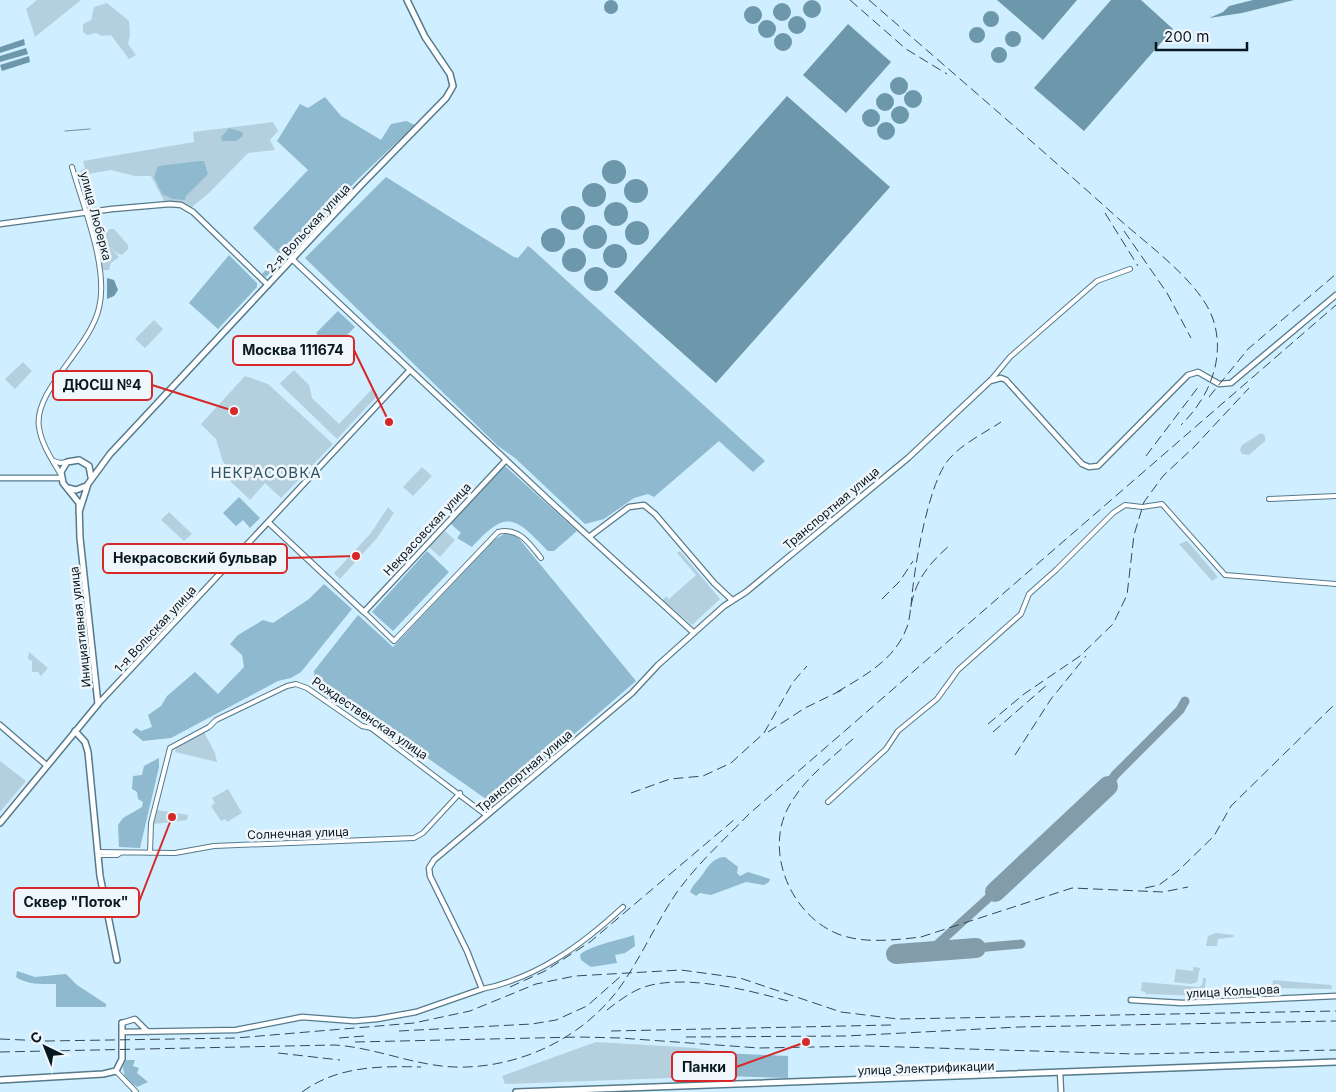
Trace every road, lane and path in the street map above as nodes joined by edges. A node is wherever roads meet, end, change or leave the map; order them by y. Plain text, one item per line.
1 (407, 0) edge
2 (72, 167) dead end
3 (85, 214) junction
4 (0, 224) edge
5 (293, 260) junction
6 (1130, 268) dead end
7 (268, 285) junction
8 (1336, 295) edge
9 (410, 370) junction
10 (990, 381) junction
11 (110, 454) junction
12 (52, 459) junction
13 (506, 460) junction
14 (67, 462) junction
15 (86, 463) junction
16 (61, 476) junction
17 (0, 478) edge
18 (89, 482) junction
19 (65, 486) junction
20 (1336, 496) edge
21 (1269, 499) dead end
22 (79, 512) junction
23 (268, 522) junction
24 (588, 536) junction
25 (541, 558) dead end
26 (1336, 584) edge
27 (732, 600) junction
28 (364, 612) junction
29 (694, 633) junction
30 (98, 704) junction
31 (0, 725) edge
32 (75, 731) junction
33 (45, 764) junction
34 (460, 793) junction
35 (828, 802) dead end
36 (486, 815) junction
37 (0, 818) edge
38 (0, 823) edge
39 (97, 844) junction
40 (150, 853) junction
41 (98, 854) junction
42 (107, 854) junction
43 (99, 864) junction
44 (623, 907) dead end
45 (117, 960) dead end
46 (482, 989) junction
47 (1336, 996) edge
48 (1131, 1000) dead end
49 (122, 1023) joint
50 (123, 1032) junction
51 (148, 1032) junction
52 (1336, 1062) edge
53 (116, 1071) junction
54 (1060, 1072) junction
55 (0, 1080) edge
56 (136, 1092) edge
57 (516, 1092) edge
58 (1061, 1092) edge

1 - 5 main road, 2-я Вольская улица
2 - 3 street, улица Люберка
3 - 4 street
3 - 7 street
3 - 12 street, улица Люберка
5 - 7 main road, 2-я Вольская улица
5 - 9 street
6 - 10 street
7 - 11 main road, 2-я Вольская улица
8 - 10 street
9 - 13 street
9 - 23 street, 1-я Вольская улица
10 - 27 street, Транспортная улица
11 - 15 main road, 2-я Вольская улица
11 - 18 main road, 2-я Вольская улица
12 - 14 street
12 - 16 street, улица Люберка
13 - 24 street
13 - 28 street, Некрасовская улица
14 - 15 main road
14 - 16 main road
15 - 18 main road
16 - 17 street
16 - 19 main road, Инициативная улица
18 - 19 main road
18 - 22 main road, Инициативная улица
19 - 22 main road, Инициативная улица
20 - 21 street
22 - 30 main road, Инициативная улица
23 - 28 street
23 - 30 street, 1-я Вольская улица
24 - 27 street
24 - 29 street
25 - 28 street
26 - 35 street
27 - 29 street, Транспортная улица
29 - 36 street, Транспортная улица
30 - 32 main road, Инициативная улица
31 - 33 street
32 - 33 main road, Инициативная улица
32 - 38 main road, Инициативная улица
32 - 39 main road
33 - 37 main road, Инициативная улица
34 - 36 street, Рождественская улица
34 - 40 street, Солнечная улица
34 - 40 street, Рождественская улица
36 - 46 street, Транспортная улица
39 - 41 main road
39 - 42 street
40 - 42 street, Солнечная улица
41 - 42 street, Солнечная улица
41 - 43 main road
42 - 43 street
43 - 45 main road
44 - 46 street
46 - 51 street
47 - 48 street, улица Кольцова
49 - 50 main road
49 - 51 street
50 - 51 street
50 - 53 main road
52 - 54 main road, улица Электрификации
53 - 55 main road
53 - 56 street
54 - 57 main road, улица Электрификации
54 - 58 street

